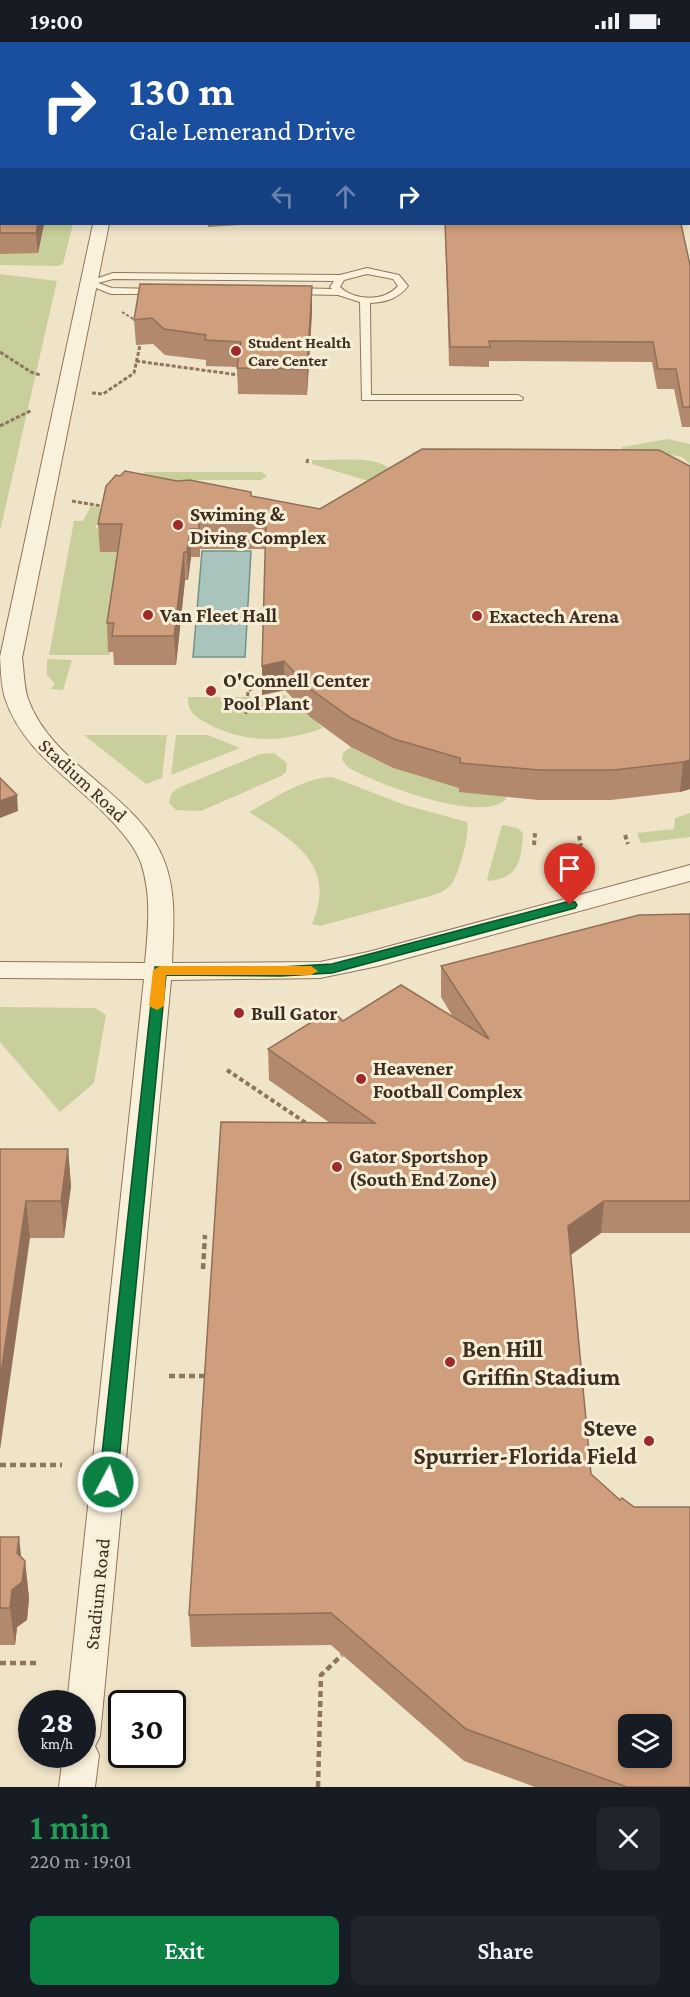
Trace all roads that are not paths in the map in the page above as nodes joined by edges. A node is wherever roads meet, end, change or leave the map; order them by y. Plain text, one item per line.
1 (101, 225) edge
2 (340, 278) junction
3 (88, 283) junction
4 (171, 291) edge
5 (278, 291) edge
6 (338, 292) junction
7 (365, 300) junction
8 (518, 398) dead end
9 (690, 873) edge
10 (0, 970) edge
11 (160, 970) junction
12 (87, 1690) edge
13 (79, 1768) edge
14 (77, 1787) edge

1 - 3 street, Stadium Road
2 - 3 lane
2 - 6 lane
2 - 7 lane
3 - 4 lane
3 - 11 street, Stadium Road
5 - 6 lane
6 - 7 lane
7 - 8 lane
9 - 11 street
10 - 11 street
11 - 12 street, Stadium Road
13 - 14 street

